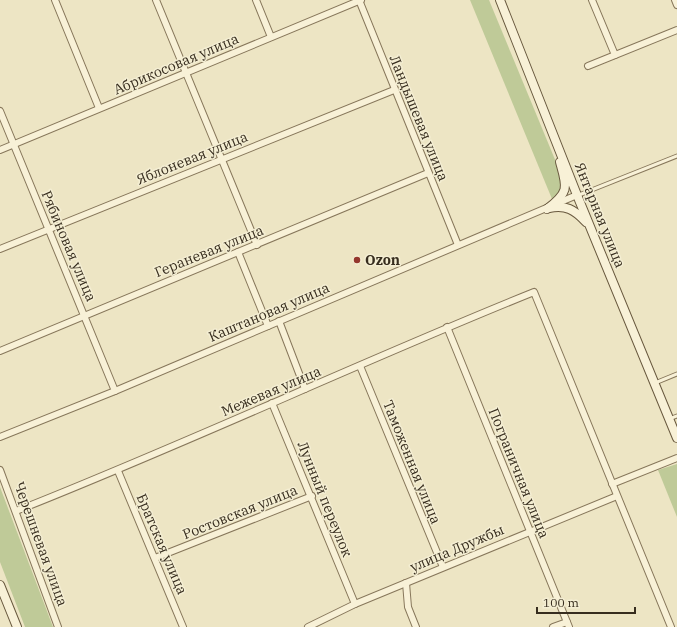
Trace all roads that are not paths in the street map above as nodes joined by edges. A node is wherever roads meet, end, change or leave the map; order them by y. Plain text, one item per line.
1 (55, 0) edge
2 (156, 0) edge
3 (256, 0) edge
4 (360, 0) edge
5 (500, 0) edge
6 (592, 0) edge
7 (675, 0) edge
8 (677, 5) edge
9 (677, 30) edge
10 (271, 37) junction
11 (614, 55) junction
12 (588, 66) dead end
13 (186, 72) junction
14 (394, 90) junction
15 (99, 108) junction
16 (0, 111) edge
17 (555, 136) junction
18 (13, 144) junction
19 (0, 150) edge
20 (677, 156) edge
21 (222, 159) junction
22 (428, 173) junction
23 (577, 195) junction
24 (547, 209) junction
25 (590, 226) junction
26 (49, 229) junction
27 (256, 245) junction
28 (458, 246) junction
29 (0, 249) edge
30 (238, 252) junction
31 (84, 315) junction
32 (279, 321) junction
33 (268, 326) junction
34 (446, 327) junction
35 (0, 351) edge
36 (360, 366) junction
37 (677, 374) edge
38 (655, 383) junction
39 (305, 389) junction
40 (115, 391) junction
41 (272, 403) junction
42 (673, 418) edge
43 (0, 437) edge
44 (677, 438) edge
45 (677, 458) edge
46 (0, 470) edge
47 (118, 471) junction
48 (612, 484) junction
49 (312, 496) junction
50 (617, 496) junction
51 (16, 511) junction
52 (530, 531) junction
53 (155, 558) junction
54 (443, 567) junction
55 (406, 582) junction
56 (0, 585) edge
57 (355, 604) junction
58 (568, 624) edge
59 (17, 627) edge
60 (58, 627) edge
61 (183, 627) edge
62 (308, 627) edge
63 (416, 627) edge
64 (553, 627) edge
65 (671, 627) edge

1 - 15 street
2 - 13 street
3 - 10 street
4 - 10 street, Абрикосовая улица
4 - 14 street, Ландышевая улица
5 - 17 street, Янтарная улица
6 - 11 street
7 - 8 street
9 - 11 street
10 - 13 street, Абрикосовая улица
11 - 12 street
13 - 15 street, Абрикосовая улица
13 - 21 street
14 - 21 street, Яблоневая улица
14 - 22 street, Ландышевая улица
15 - 18 street, Абрикосовая улица
16 - 18 street, Рябиновая улица
17 - 23 street, Янтарная улица
17 - 24 street
18 - 19 street, Абрикосовая улица
18 - 26 street, Рябиновая улица
20 - 23 lane
21 - 26 street, Яблоневая улица
21 - 27 street
22 - 27 street, Гераневая улица
22 - 28 street, Ландышевая улица
23 - 24 street, Каштановая улица
23 - 25 street, Янтарная улица
24 - 25 street
24 - 28 street, Каштановая улица
25 - 38 street, Янтарная улица
26 - 29 street, Яблоневая улица
26 - 31 street, Рябиновая улица
27 - 30 street, Гераневая улица
28 - 32 street, Каштановая улица
30 - 31 street, Гераневая улица
30 - 33 street
31 - 35 street, Гераневая улица
31 - 40 street, Рябиновая улица
32 - 33 street, Каштановая улица
32 - 39 street
33 - 40 street, Каштановая улица
34 - 36 street, Межевая улица
34 - 48 street, Межевая улица
34 - 52 street, Пограничная улица
36 - 39 street, Межевая улица
36 - 54 street, Таможенная улица
37 - 38 lane
38 - 42 street, Янтарная улица
39 - 41 street, Межевая улица
40 - 43 street, Каштановая улица
41 - 47 street, Межевая улица
41 - 49 street, Лунный переулок
42 - 44 street, Янтарная улица
45 - 48 street
46 - 51 street, Черешневая улица
47 - 51 street, Межевая улица
47 - 53 street, Братская улица
48 - 50 street
49 - 53 street, Ростовская улица
49 - 57 street, Лунный переулок
50 - 52 street, улица Дружбы
50 - 65 street
51 - 60 street, Черешневая улица
52 - 54 street, улица Дружбы
52 - 58 street, Пограничная улица
53 - 61 street, Братская улица
54 - 55 street, улица Дружбы
55 - 57 street, улица Дружбы
55 - 63 street
56 - 59 street
57 - 62 street, улица Дружбы
58 - 64 street

